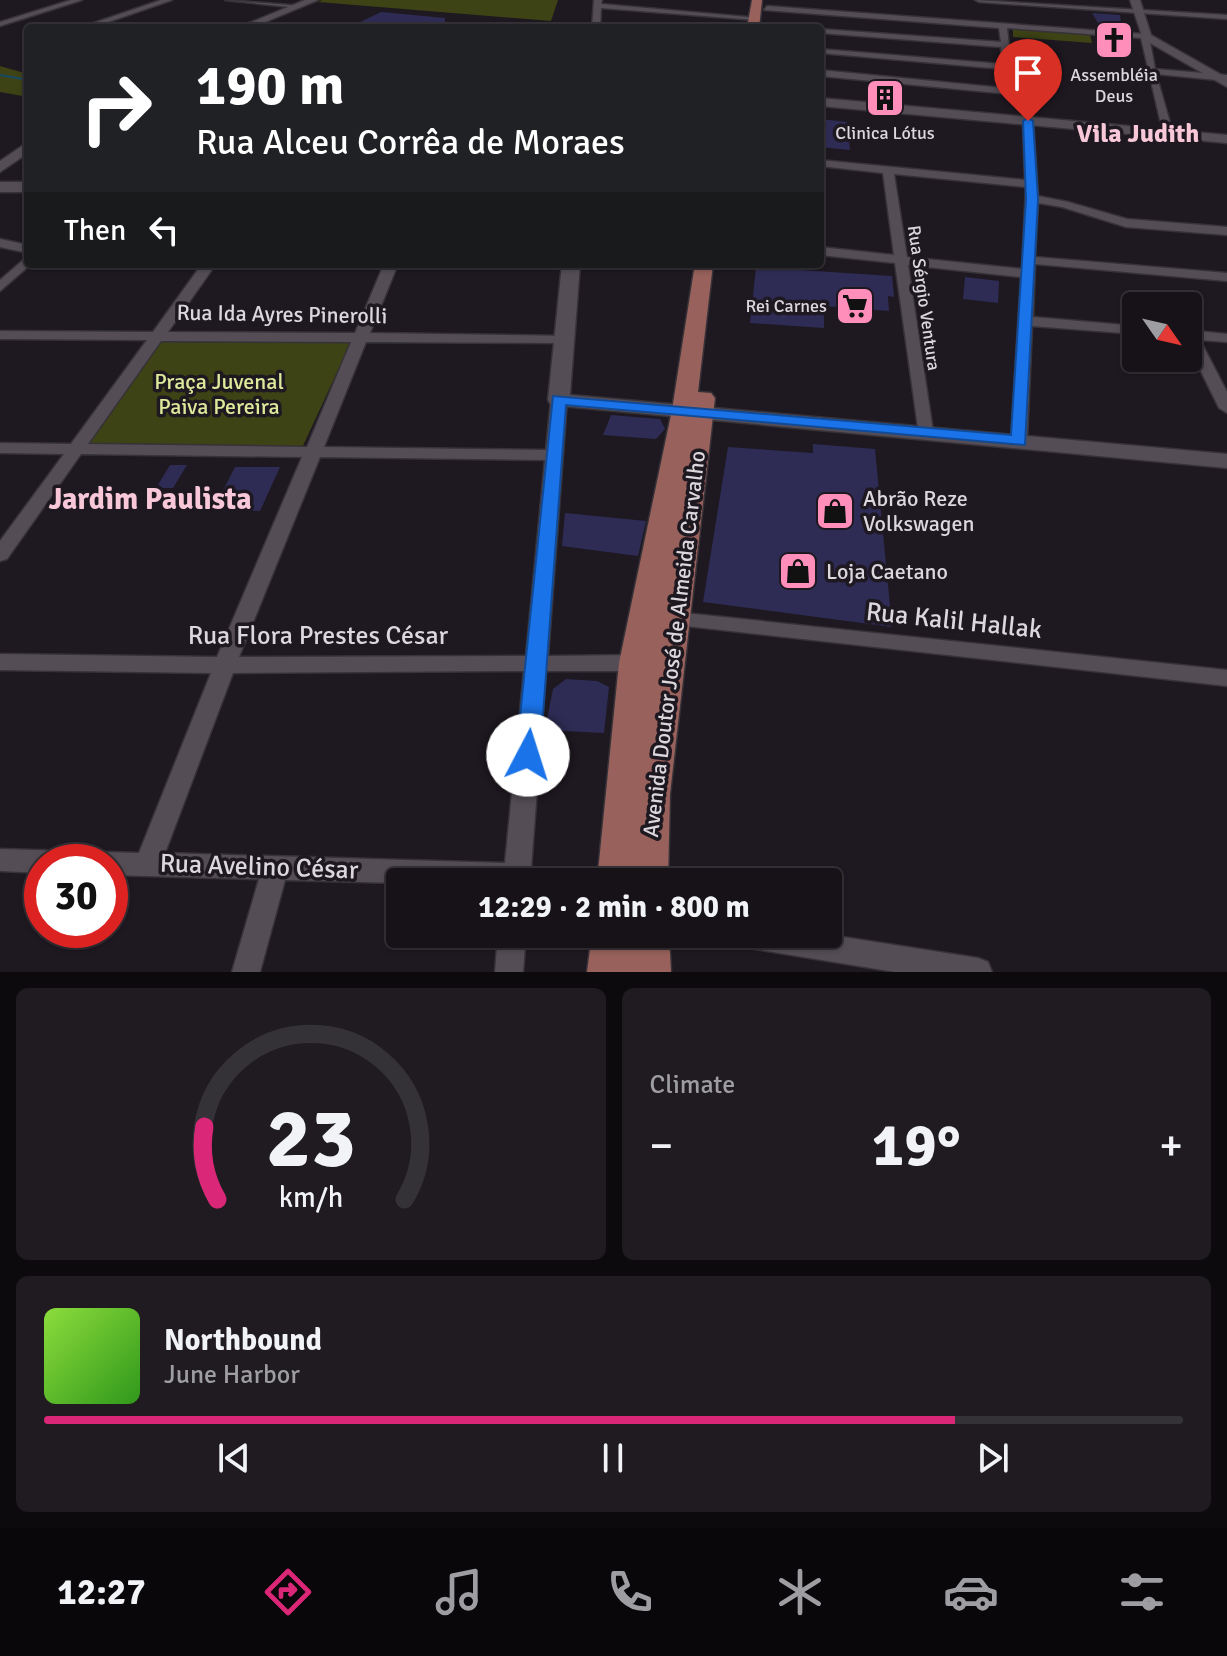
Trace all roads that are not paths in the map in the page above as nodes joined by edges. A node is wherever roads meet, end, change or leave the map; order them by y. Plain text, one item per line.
1 (78, 0) edge
2 (168, 0) edge
3 (229, 0) edge
4 (313, 0) edge
5 (622, 0) edge
6 (757, 0) edge
7 (979, 0) edge
8 (990, 0) edge
9 (767, 4) edge
10 (299, 6) junction
11 (614, 6) junction
12 (1136, 6) edge
13 (598, 7) edge
14 (843, 10) junction
15 (1227, 17) edge
16 (754, 21) edge
17 (981, 23) junction
18 (95, 24) edge
19 (252, 24) edge
20 (766, 24) edge
21 (0, 25) edge
22 (1003, 25) junction
23 (24, 28) edge
24 (824, 30) edge
25 (824, 31) edge
26 (1148, 36) junction
27 (1005, 45) junction
28 (824, 51) edge
29 (1007, 67) junction
30 (1151, 71) junction
31 (824, 73) edge
32 (1224, 78) edge
33 (824, 102) edge
34 (1028, 121) junction
35 (1168, 133) junction
36 (1227, 139) edge
37 (24, 149) edge
38 (824, 163) edge
39 (0, 168) edge
40 (888, 170) junction
41 (1030, 184) junction
42 (0, 187) edge
43 (24, 187) edge
44 (1032, 199) junction
45 (1227, 231) edge
46 (0, 243) edge
47 (24, 248) edge
48 (824, 251) edge
49 (901, 261) junction
50 (24, 264) edge
51 (1028, 267) junction
52 (206, 268) edge
53 (389, 268) edge
54 (571, 268) edge
55 (704, 268) edge
56 (722, 268) edge
57 (1227, 277) edge
58 (0, 287) edge
59 (1025, 321) junction
60 (1122, 329) edge
61 (0, 335) edge
62 (158, 335) junction
63 (1202, 335) edge
64 (361, 337) junction
65 (1227, 338) edge
66 (564, 339) junction
67 (1202, 359) edge
68 (559, 400) junction
69 (1227, 408) edge
70 (692, 411) junction
71 (925, 431) junction
72 (1019, 441) junction
73 (0, 448) edge
74 (76, 449) junction
75 (312, 452) junction
76 (554, 455) junction
77 (1227, 461) edge
78 (0, 555) edge
79 (675, 619) junction
80 (0, 662) edge
81 (635, 663) junction
82 (225, 665) junction
83 (536, 665) junction
84 (1227, 678) edge
85 (148, 862) junction
86 (2, 864) edge
87 (518, 868) edge
88 (617, 868) edge
89 (649, 868) edge
90 (275, 869) junction
91 (386, 874) edge
92 (511, 948) edge
93 (611, 948) edge
94 (649, 948) edge
95 (830, 948) edge
96 (246, 972) edge
97 (509, 972) edge
98 (608, 972) edge
99 (650, 972) edge
100 (978, 972) edge

1 - 21 street
2 - 18 street
3 - 10 street
4 - 10 street
5 - 11 street
6 - 16 main road
7 - 8 street
8 - 12 street
8 - 17 street
9 - 14 street
9 - 20 main road
10 - 19 street
11 - 13 street
11 - 16 street
12 - 15 street
12 - 26 street
14 - 17 street
14 - 24 street
17 - 22 street
21 - 23 street
22 - 26 street
22 - 27 street
25 - 27 street
26 - 30 street
26 - 32 street
27 - 29 street
28 - 29 street
29 - 31 street
30 - 32 street
30 - 35 street
33 - 34 street
34 - 35 street
34 - 41 street
35 - 36 street
37 - 39 street
38 - 40 street
40 - 41 street
40 - 49 street, Rua Sérgio Ventura
41 - 44 street
42 - 43 street
44 - 45 street
44 - 51 street
46 - 47 street
48 - 49 street
49 - 51 street
49 - 71 street, Rua Sérgio Ventura
50 - 58 street
51 - 57 street
51 - 59 street
52 - 62 street
53 - 64 street
54 - 66 street
55 - 70 main road, Avenida Doutor José de Almeida Carvalho
56 - 70 main road, Avenida Doutor José de Almeida Carvalho
59 - 60 street
59 - 72 street
61 - 62 street, Rua Ida Ayres Pinerolli
62 - 64 street, Rua Ida Ayres Pinerolli
62 - 74 street
63 - 65 street
64 - 66 street, Rua Ida Ayres Pinerolli
64 - 75 street
66 - 68 street
67 - 69 street
68 - 70 street
68 - 76 street
70 - 71 street
70 - 79 main road, Avenida Doutor José de Almeida Carvalho
70 - 81 main road, Avenida Doutor José de Almeida Carvalho
71 - 72 street
72 - 77 street
73 - 74 street
74 - 75 street
74 - 78 street
75 - 76 street
75 - 82 street
76 - 83 street
79 - 84 street, Rua Kalil Hallak
79 - 89 main road, Avenida Doutor José de Almeida Carvalho
80 - 82 street, Rua Flora Prestes César
81 - 83 street, Rua Flora Prestes César
81 - 88 main road, Avenida Doutor José de Almeida Carvalho
82 - 83 street, Rua Flora Prestes César
82 - 85 street
83 - 87 street
85 - 86 street, Rua Avelino César
85 - 90 street, Rua Avelino César
90 - 91 street, Rua Avelino César
90 - 96 street
92 - 97 street
93 - 98 main road
94 - 99 main road
95 - 100 street

